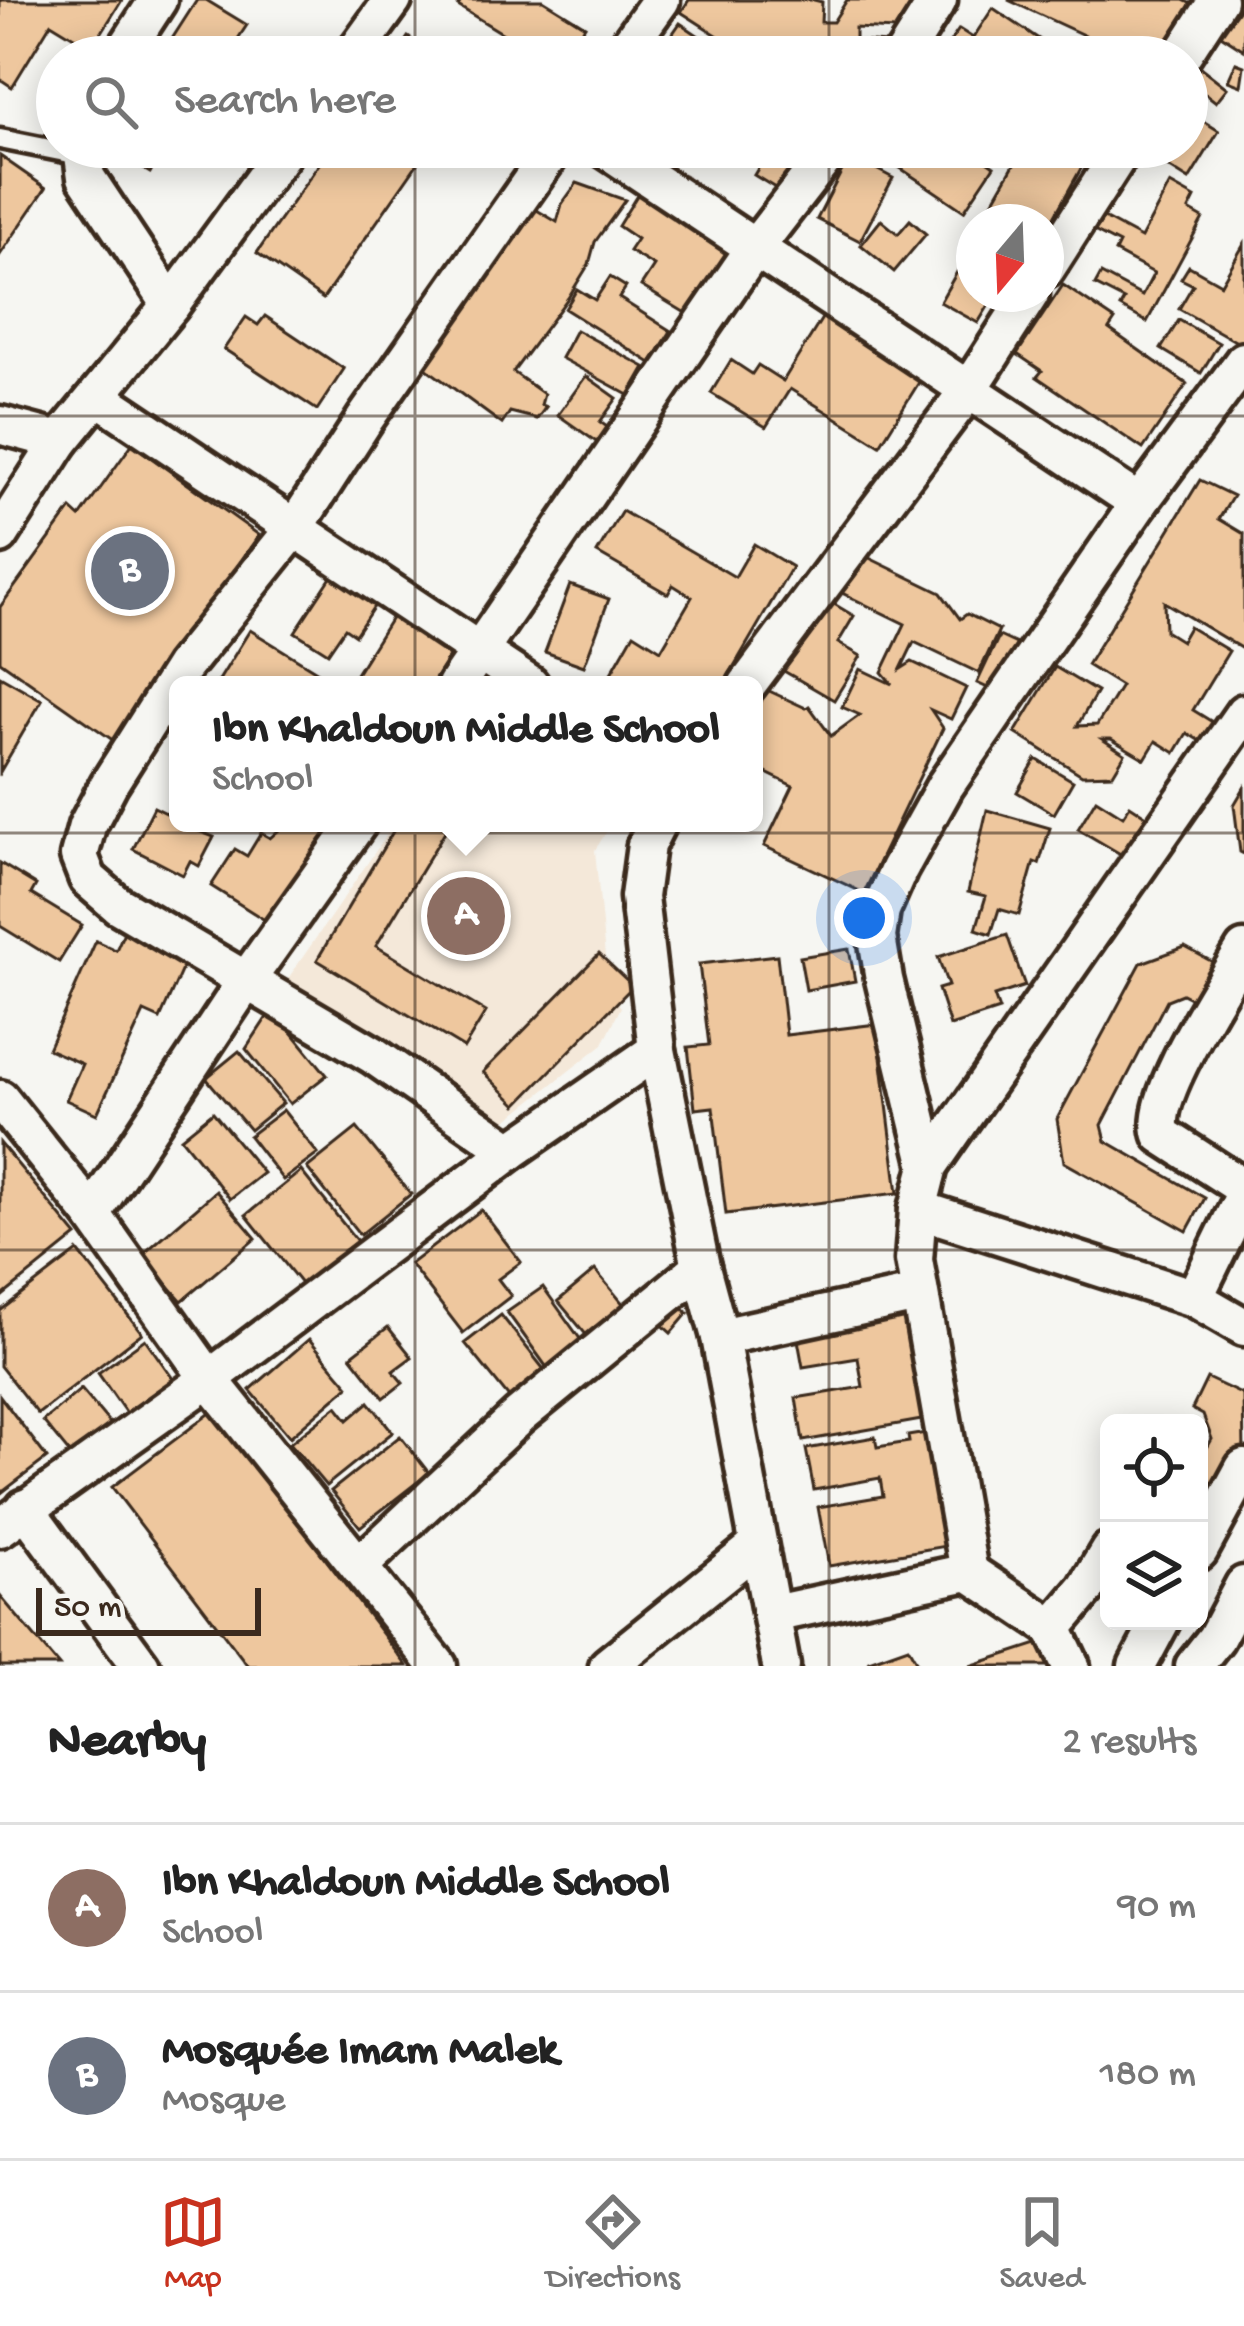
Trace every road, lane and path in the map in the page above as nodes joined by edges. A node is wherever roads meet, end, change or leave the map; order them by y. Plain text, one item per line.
1 (158, 0) edge
2 (393, 0) edge
3 (662, 0) edge
4 (938, 0) edge
5 (1218, 0) edge
6 (135, 36) edge
7 (367, 36) edge
8 (635, 36) edge
9 (915, 36) edge
10 (1195, 36) edge
11 (0, 139) edge
12 (36, 144) edge
13 (86, 168) edge
14 (272, 168) edge
15 (540, 168) edge
16 (633, 168) edge
17 (817, 168) edge
18 (1111, 168) edge
19 (1064, 241) edge
20 (754, 249) junction
21 (171, 305) junction
22 (1018, 312) edge
23 (1244, 361) edge
24 (967, 392) junction
25 (97, 396) junction
26 (0, 425) edge
27 (60, 441) junction
28 (1139, 503) junction
29 (296, 526) junction
30 (0, 536) edge
31 (481, 650) junction
32 (178, 676) edge
33 (462, 676) edge
34 (517, 676) edge
35 (754, 676) edge
36 (169, 690) edge
37 (1244, 713) edge
38 (352, 832) edge
39 (652, 832) edge
40 (1244, 950) edge
41 (248, 978) junction
42 (658, 1050) junction
43 (0, 1099) edge
44 (511, 1150) junction
45 (929, 1166) junction
46 (1244, 1192) edge
47 (918, 1209) junction
48 (92, 1214) junction
49 (700, 1267) junction
50 (918, 1294) junction
51 (1194, 1298) junction
52 (1244, 1327) edge
53 (720, 1336) junction
54 (209, 1379) junction
55 (1244, 1468) edge
56 (12, 1518) edge
57 (1208, 1534) edge
58 (757, 1546) junction
59 (360, 1565) junction
60 (1100, 1565) edge
61 (969, 1572) junction
62 (1244, 1585) edge
63 (773, 1614) junction
64 (1054, 1628) junction
65 (1156, 1630) edge
66 (141, 1666) edge
67 (438, 1666) edge
68 (608, 1666) edge
69 (781, 1666) edge
70 (1071, 1666) edge
71 (1137, 1666) edge
72 (1194, 1666) edge

1 - 6 street
2 - 7 street
3 - 8 street
4 - 9 street
5 - 10 street
11 - 12 lane
13 - 21 street
14 - 21 street
15 - 29 street
16 - 20 street
17 - 20 street
18 - 19 street
20 - 24 street
20 - 31 street
21 - 25 street
22 - 24 street
23 - 28 street
24 - 28 street
24 - 35 street
25 - 27 street
25 - 29 street
26 - 27 street
27 - 30 street
28 - 45 street
29 - 31 street
29 - 32 street
31 - 33 street
31 - 34 street
36 - 41 street
37 - 45 street
38 - 41 street
39 - 42 street
40 - 46 street
41 - 44 street
41 - 48 street
42 - 44 street
42 - 49 street
43 - 48 street
44 - 54 street
45 - 47 street
46 - 51 street
47 - 50 street
47 - 51 street
48 - 54 street
49 - 53 street
49 - 59 street
50 - 53 street
50 - 61 street
51 - 52 street
53 - 58 street
54 - 56 street
54 - 59 street
55 - 57 street
56 - 66 street
58 - 63 street
58 - 68 street
59 - 67 street
60 - 64 street
61 - 63 street
61 - 64 street
62 - 72 street
63 - 69 street
64 - 70 street
65 - 71 street

